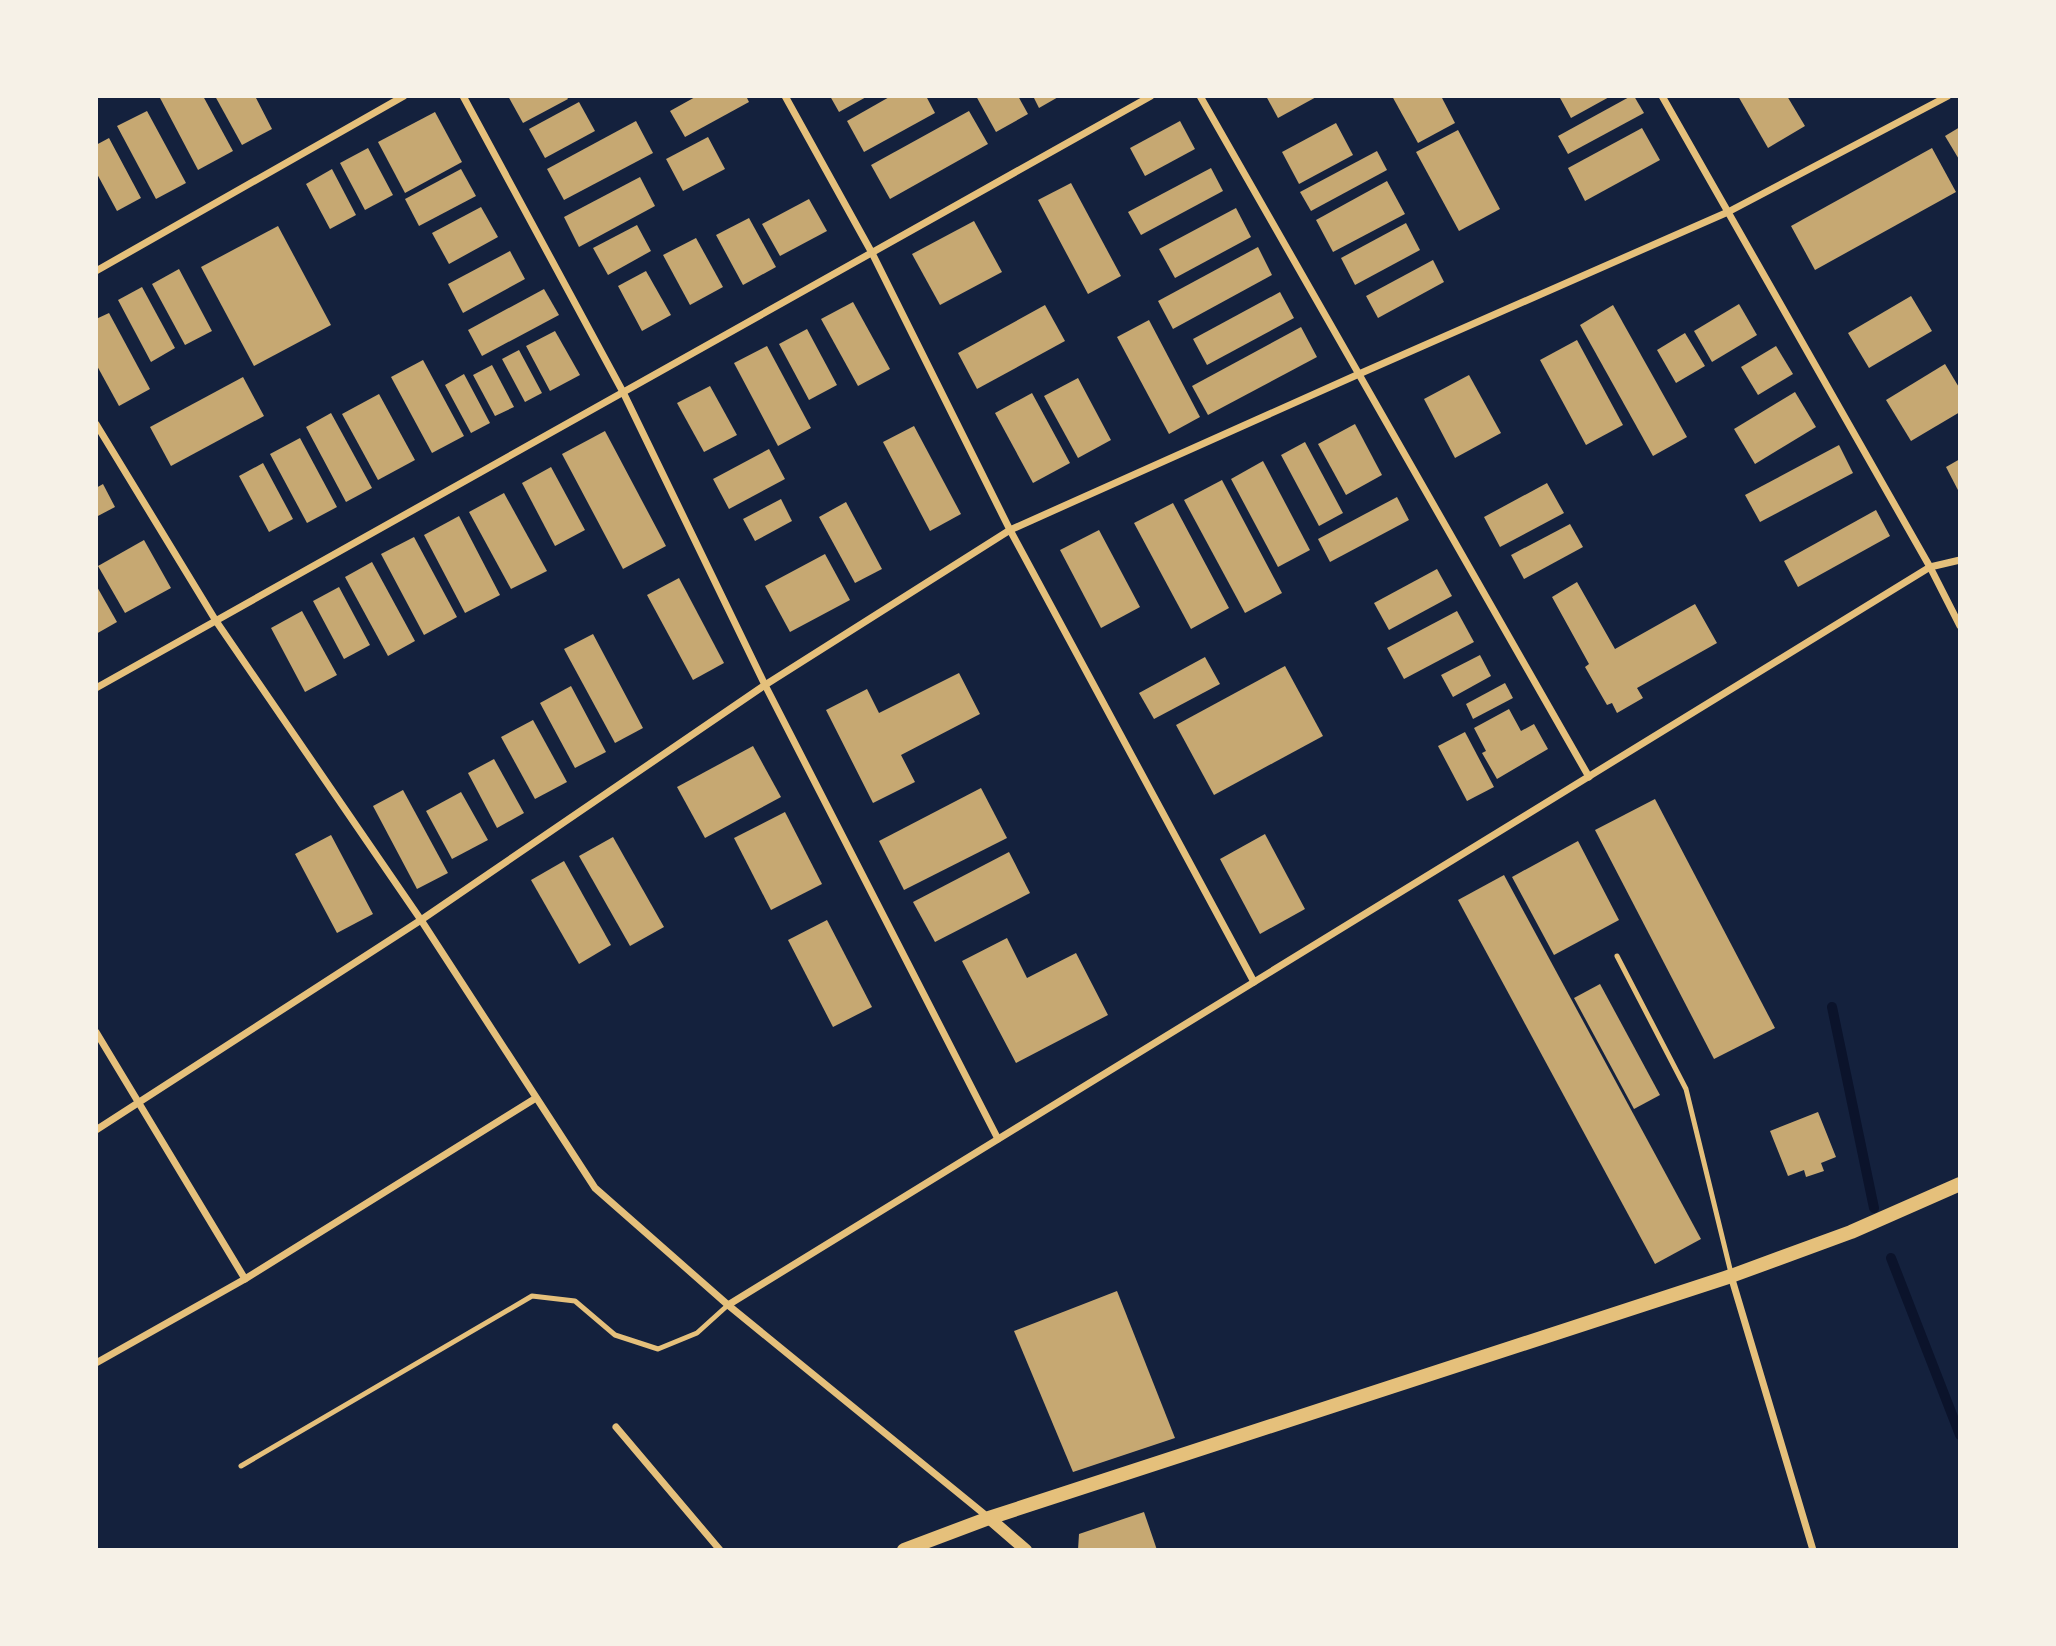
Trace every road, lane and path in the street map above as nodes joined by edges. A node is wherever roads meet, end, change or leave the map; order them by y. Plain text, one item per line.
1 (404, 96) edge
2 (463, 96) edge
3 (785, 96) edge
4 (1151, 96) edge
5 (1200, 96) edge
6 (1662, 96) edge
7 (1948, 96) edge
8 (1728, 212) junction
9 (872, 253) junction
10 (96, 271) edge
11 (1359, 374) junction
12 (623, 392) junction
13 (96, 424) edge
14 (1010, 530) junction
15 (1960, 560) edge
16 (1930, 567) junction
17 (215, 621) junction
18 (1960, 626) edge
19 (765, 685) junction
20 (96, 688) edge
21 (1589, 777) junction
22 (421, 920) junction
23 (1617, 956) dead end
24 (1254, 982) junction
25 (96, 1032) edge
26 (536, 1098) junction
27 (140, 1102) junction
28 (96, 1130) edge
29 (998, 1139) junction
30 (1960, 1184) edge
31 (1731, 1276) junction
32 (245, 1279) junction
33 (728, 1305) junction
34 (96, 1363) edge
35 (616, 1427) dead end
36 (241, 1466) dead end
37 (989, 1518) junction
38 (720, 1550) edge
39 (904, 1550) edge
40 (1026, 1550) edge
41 (1813, 1550) edge

1 - 10 street
2 - 12 street
3 - 9 street
4 - 9 street
5 - 11 street
6 - 8 street
7 - 8 street
8 - 11 street
8 - 16 street
9 - 12 street
9 - 14 street
11 - 14 street
11 - 21 street
12 - 17 street
12 - 19 street
13 - 17 street
14 - 19 street
14 - 24 street
15 - 16 street
16 - 18 street
16 - 21 street
17 - 20 street
17 - 22 street
19 - 22 street
19 - 29 street
21 - 24 street
22 - 26 street
22 - 27 street
23 - 31 lane
24 - 29 street
25 - 27 street
26 - 32 street
26 - 33 street
27 - 28 street
27 - 32 street
29 - 33 street
30 - 31 main road
31 - 37 main road
31 - 41 street
32 - 34 street
33 - 36 lane
33 - 37 street
35 - 38 street
37 - 39 main road
37 - 40 street

